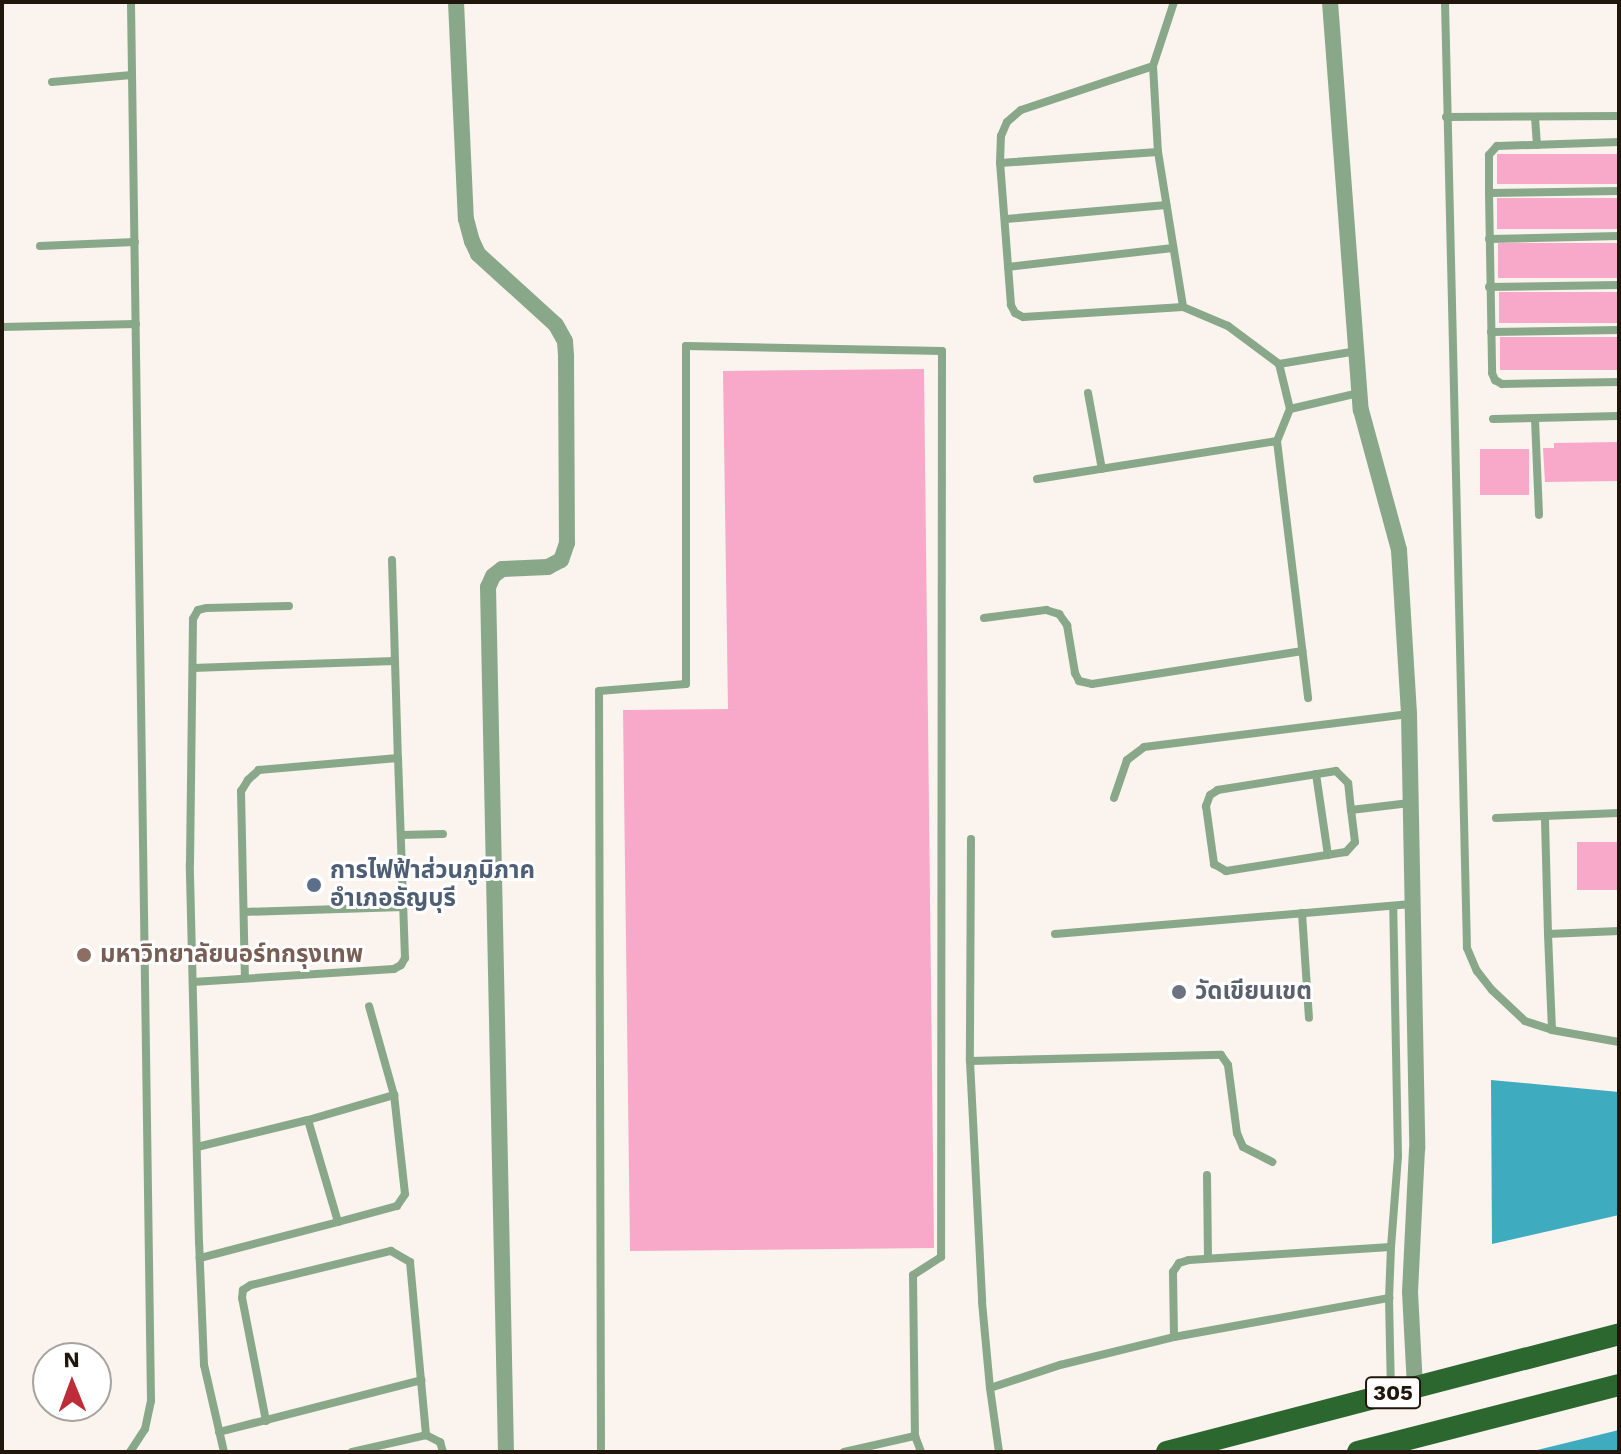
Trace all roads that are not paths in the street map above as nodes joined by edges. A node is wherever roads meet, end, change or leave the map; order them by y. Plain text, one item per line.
1 (131, 2) edge
2 (456, 2) edge
3 (1174, 2) edge
4 (1330, 2) edge
5 (1445, 2) edge
6 (1153, 66) junction
7 (132, 75) junction
8 (52, 82) dead end
9 (1619, 116) edge
10 (1446, 117) junction
11 (1535, 117) junction
12 (1619, 142) edge
13 (1537, 145) junction
14 (1158, 152) junction
15 (1000, 163) junction
16 (1619, 191) edge
17 (1489, 193) junction
18 (1166, 205) junction
19 (1006, 219) junction
20 (1619, 236) edge
21 (1489, 239) junction
22 (135, 242) junction
23 (40, 246) dead end
24 (1173, 248) junction
25 (1008, 267) junction
26 (1619, 285) edge
27 (1489, 287) junction
28 (1183, 307) junction
29 (136, 324) junction
30 (2, 327) edge
31 (1619, 330) edge
32 (1491, 332) junction
33 (1357, 351) junction
34 (1279, 364) junction
35 (1619, 382) edge
36 (1088, 393) dead end
37 (1360, 393) junction
38 (1290, 409) junction
39 (1619, 416) edge
40 (1493, 419) dead end
41 (1535, 419) junction
42 (1277, 441) junction
43 (1102, 469) junction
44 (1037, 479) dead end
45 (1539, 515) dead end
46 (392, 560) dead end
47 (289, 606) dead end
48 (984, 618) dead end
49 (1302, 651) junction
50 (395, 661) junction
51 (193, 668) junction
52 (1308, 698) dead end
53 (1409, 714) junction
54 (398, 758) junction
55 (1316, 774) junction
56 (1114, 798) dead end
57 (1411, 803) junction
58 (1351, 810) junction
59 (1619, 813) edge
60 (1545, 816) junction
61 (1496, 818) dead end
62 (443, 834) dead end
63 (401, 835) junction
64 (971, 839) dead end
65 (1328, 855) junction
66 (1412, 904) junction
67 (1393, 906) junction
68 (403, 907) junction
69 (244, 912) junction
70 (1302, 913) junction
71 (1619, 931) edge
72 (1055, 934) dead end
73 (1548, 934) junction
74 (245, 977) junction
75 (193, 982) junction
76 (369, 1006) dead end
77 (1309, 1018) dead end
78 (1552, 1030) junction
79 (1619, 1042) edge
80 (970, 1061) junction
81 (394, 1095) junction
82 (308, 1120) junction
83 (197, 1147) junction
84 (1272, 1162) dead end
85 (1207, 1175) dead end
86 (338, 1222) junction
87 (1391, 1247) junction
88 (200, 1258) junction
89 (1208, 1258) junction
90 (1389, 1298) junction
91 (1619, 1334) edge
92 (1174, 1337) junction
93 (421, 1380) junction
94 (1619, 1385) edge
95 (990, 1388) junction
96 (1415, 1388) junction
97 (1391, 1394) junction
98 (266, 1421) junction
99 (219, 1432) junction
100 (426, 1435) junction
101 (915, 1436) junction
102 (130, 1452) edge
103 (224, 1452) edge
104 (352, 1452) edge
105 (443, 1452) edge
106 (506, 1452) edge
107 (601, 1452) edge
108 (844, 1452) edge
109 (921, 1452) edge
110 (999, 1452) edge
111 (1167, 1452) edge
112 (1358, 1452) edge

1 - 7 lane
2 - 106 street
3 - 6 lane
4 - 33 street
5 - 10 lane
6 - 14 lane
6 - 15 lane
7 - 8 lane
7 - 22 lane
9 - 11 lane
10 - 11 lane
10 - 78 lane
11 - 13 lane
12 - 13 lane
13 - 17 lane
14 - 15 lane
14 - 18 lane
15 - 19 lane
16 - 17 lane
17 - 21 lane
18 - 19 lane
18 - 24 lane
19 - 25 lane
20 - 21 lane
21 - 27 lane
22 - 23 lane
22 - 29 lane
24 - 25 lane
24 - 28 lane
25 - 28 lane
26 - 27 lane
27 - 32 lane
28 - 34 lane
29 - 30 lane
29 - 102 lane
31 - 32 lane
32 - 35 lane
33 - 34 lane
33 - 37 street
34 - 38 lane
36 - 43 lane
37 - 38 lane
37 - 53 street
38 - 42 lane
39 - 41 lane
40 - 41 lane
41 - 45 lane
42 - 43 lane
42 - 49 lane
43 - 44 lane
46 - 50 lane
47 - 51 lane
48 - 49 lane
49 - 52 lane
50 - 51 lane
50 - 54 lane
51 - 75 lane
53 - 56 lane
53 - 57 street
54 - 63 lane
54 - 69 lane
55 - 58 lane
55 - 65 lane
55 - 65 lane
57 - 58 lane
57 - 66 street
58 - 65 lane
59 - 60 lane
60 - 61 lane
60 - 73 lane
62 - 63 lane
63 - 68 lane
64 - 80 lane
66 - 67 lane
66 - 96 street
67 - 70 lane
67 - 87 lane
68 - 69 lane
68 - 74 lane
69 - 74 lane
70 - 72 lane
70 - 77 lane
71 - 73 lane
73 - 78 lane
74 - 75 lane
75 - 83 lane
76 - 81 lane
78 - 79 lane
80 - 84 lane
80 - 95 lane
81 - 82 lane
81 - 86 lane
82 - 83 lane
82 - 86 lane
83 - 88 lane
85 - 89 lane
86 - 88 lane
87 - 89 lane
87 - 90 lane
88 - 99 lane
89 - 92 lane
90 - 92 lane
90 - 97 lane
91 - 96 main road, 305
92 - 95 lane
93 - 98 lane
93 - 98 lane
93 - 100 lane
94 - 112 main road, 305
95 - 110 lane
96 - 97 main road, 305
97 - 111 main road, 305
98 - 99 lane
99 - 103 lane
100 - 104 lane
100 - 105 lane
101 - 107 lane
101 - 108 lane
101 - 109 lane

